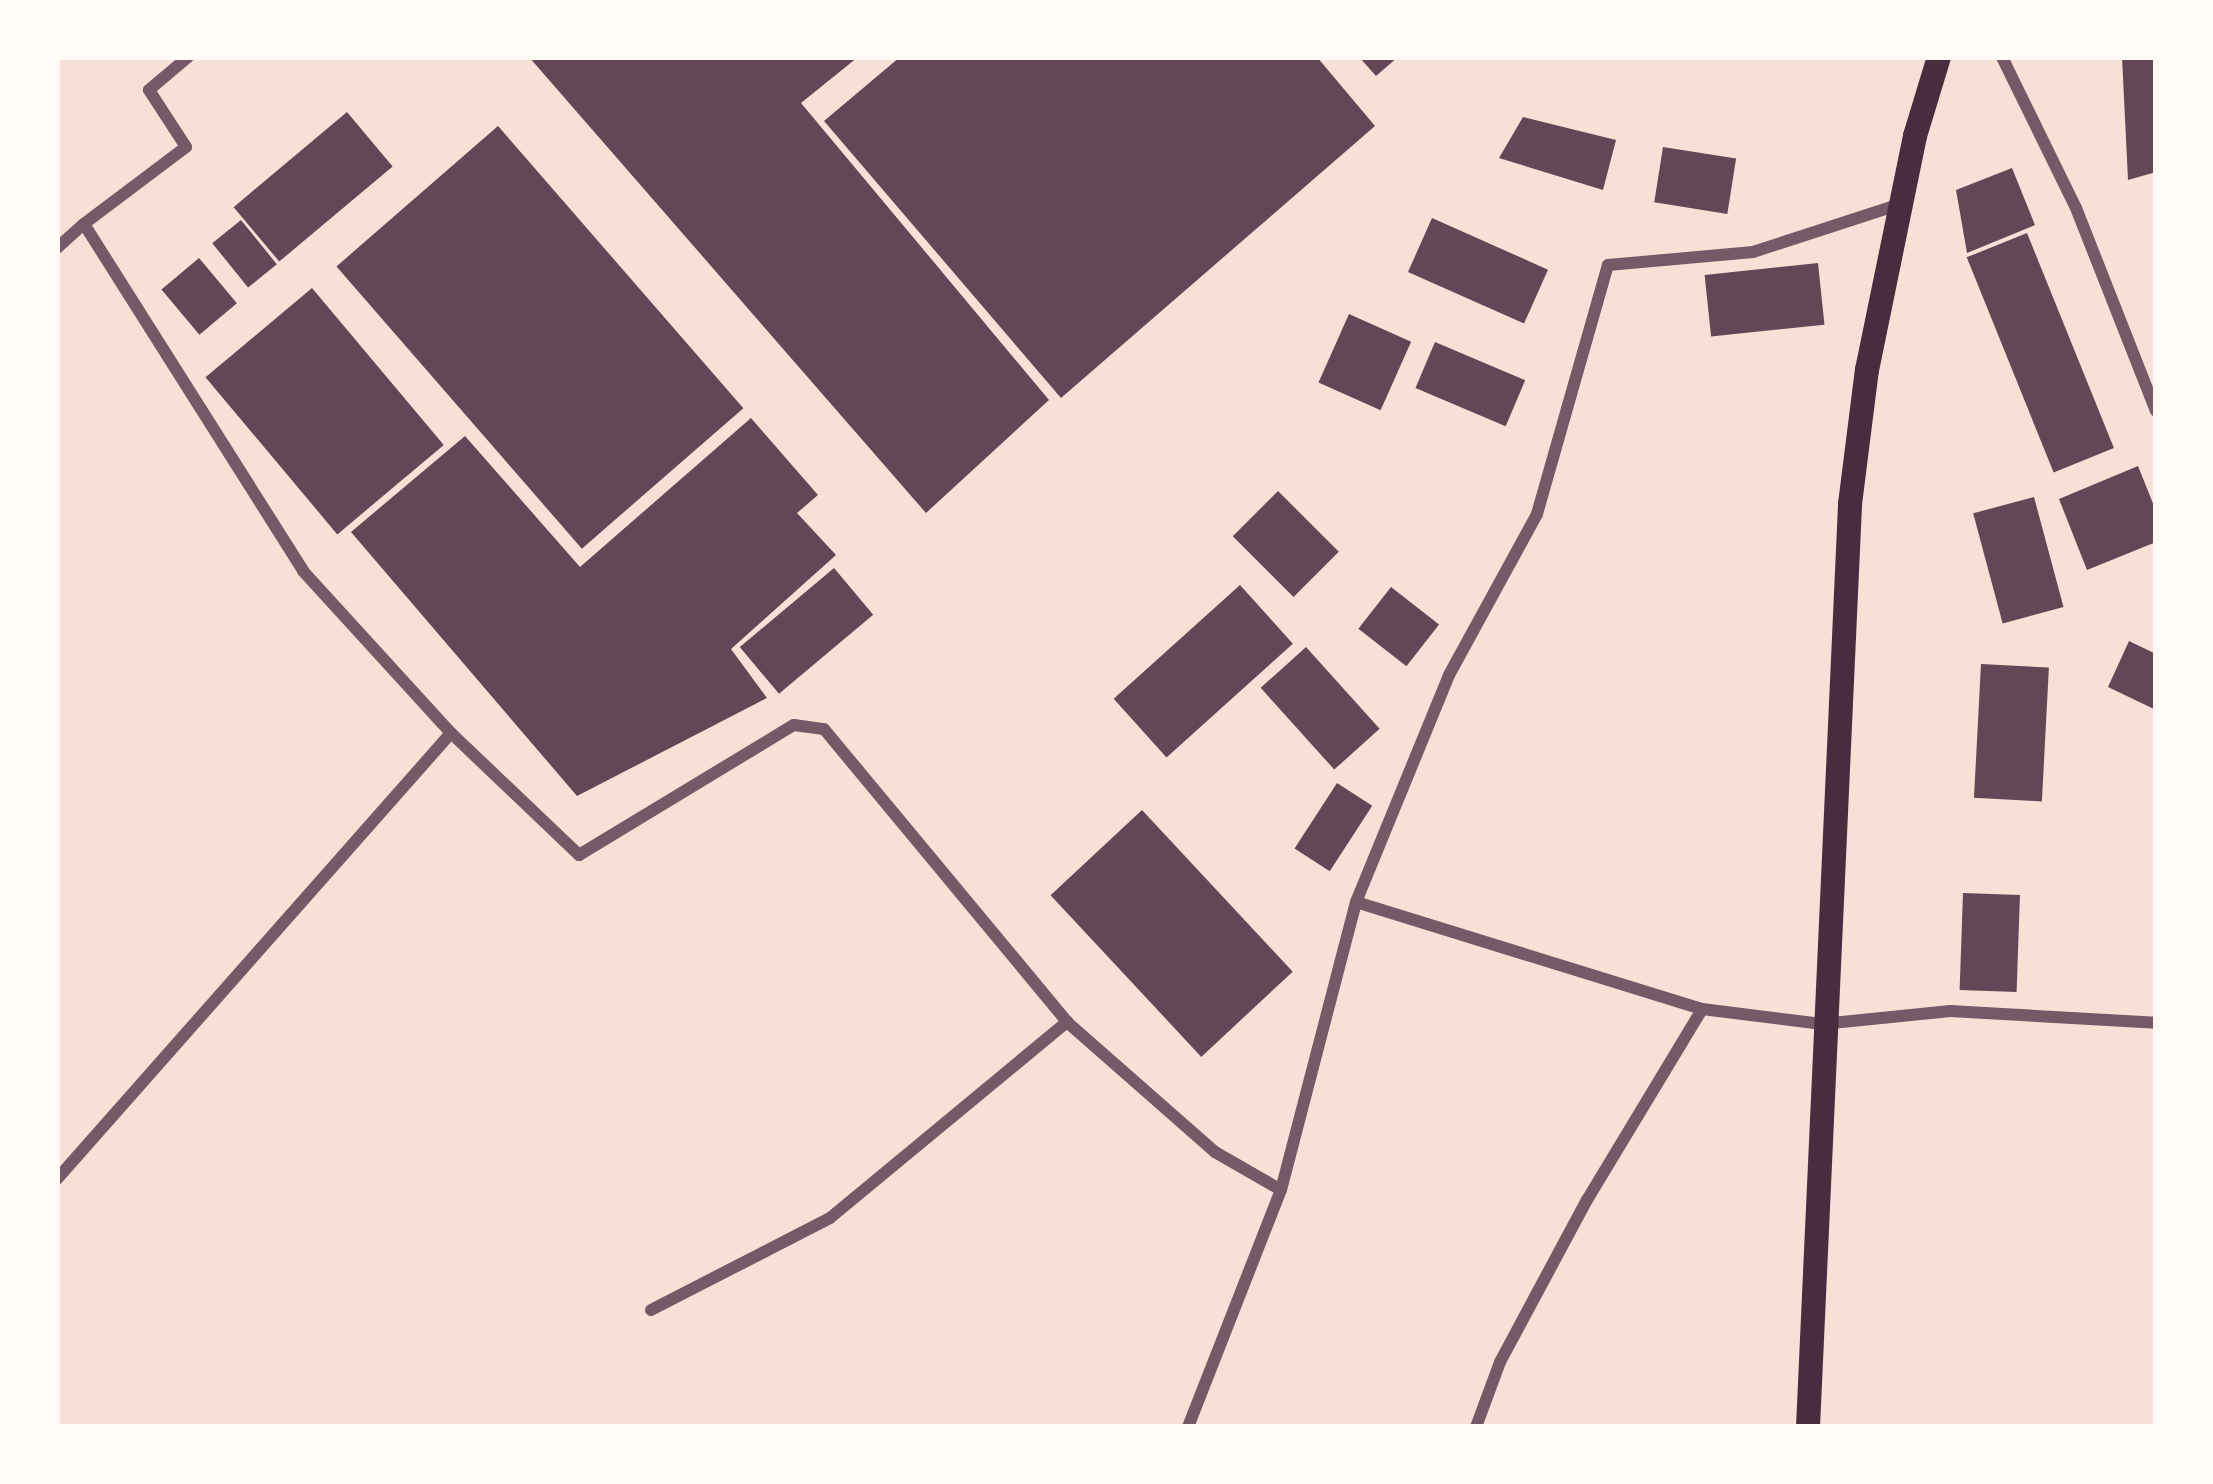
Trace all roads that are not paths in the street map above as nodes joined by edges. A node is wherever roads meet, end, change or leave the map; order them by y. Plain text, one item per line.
1 (188, 57) edge
2 (1939, 57) edge
3 (2002, 57) edge
4 (1901, 205) junction
5 (84, 224) junction
6 (57, 248) edge
7 (2156, 411) edge
8 (451, 733) junction
9 (1356, 902) junction
10 (1702, 1009) junction
11 (1066, 1022) junction
12 (2156, 1023) edge
13 (1822, 1024) junction
14 (57, 1179) edge
15 (1281, 1190) junction
16 (651, 1310) dead end
17 (1188, 1427) edge
18 (1476, 1427) edge
19 (1808, 1427) edge

1 - 5 street
2 - 4 main road
3 - 7 street
4 - 9 street
4 - 13 main road
5 - 6 street
5 - 8 street
8 - 11 street
8 - 14 street
9 - 10 street
9 - 15 street
10 - 13 street
10 - 18 street
11 - 15 street
11 - 16 street
12 - 13 street
13 - 19 main road
15 - 17 street

